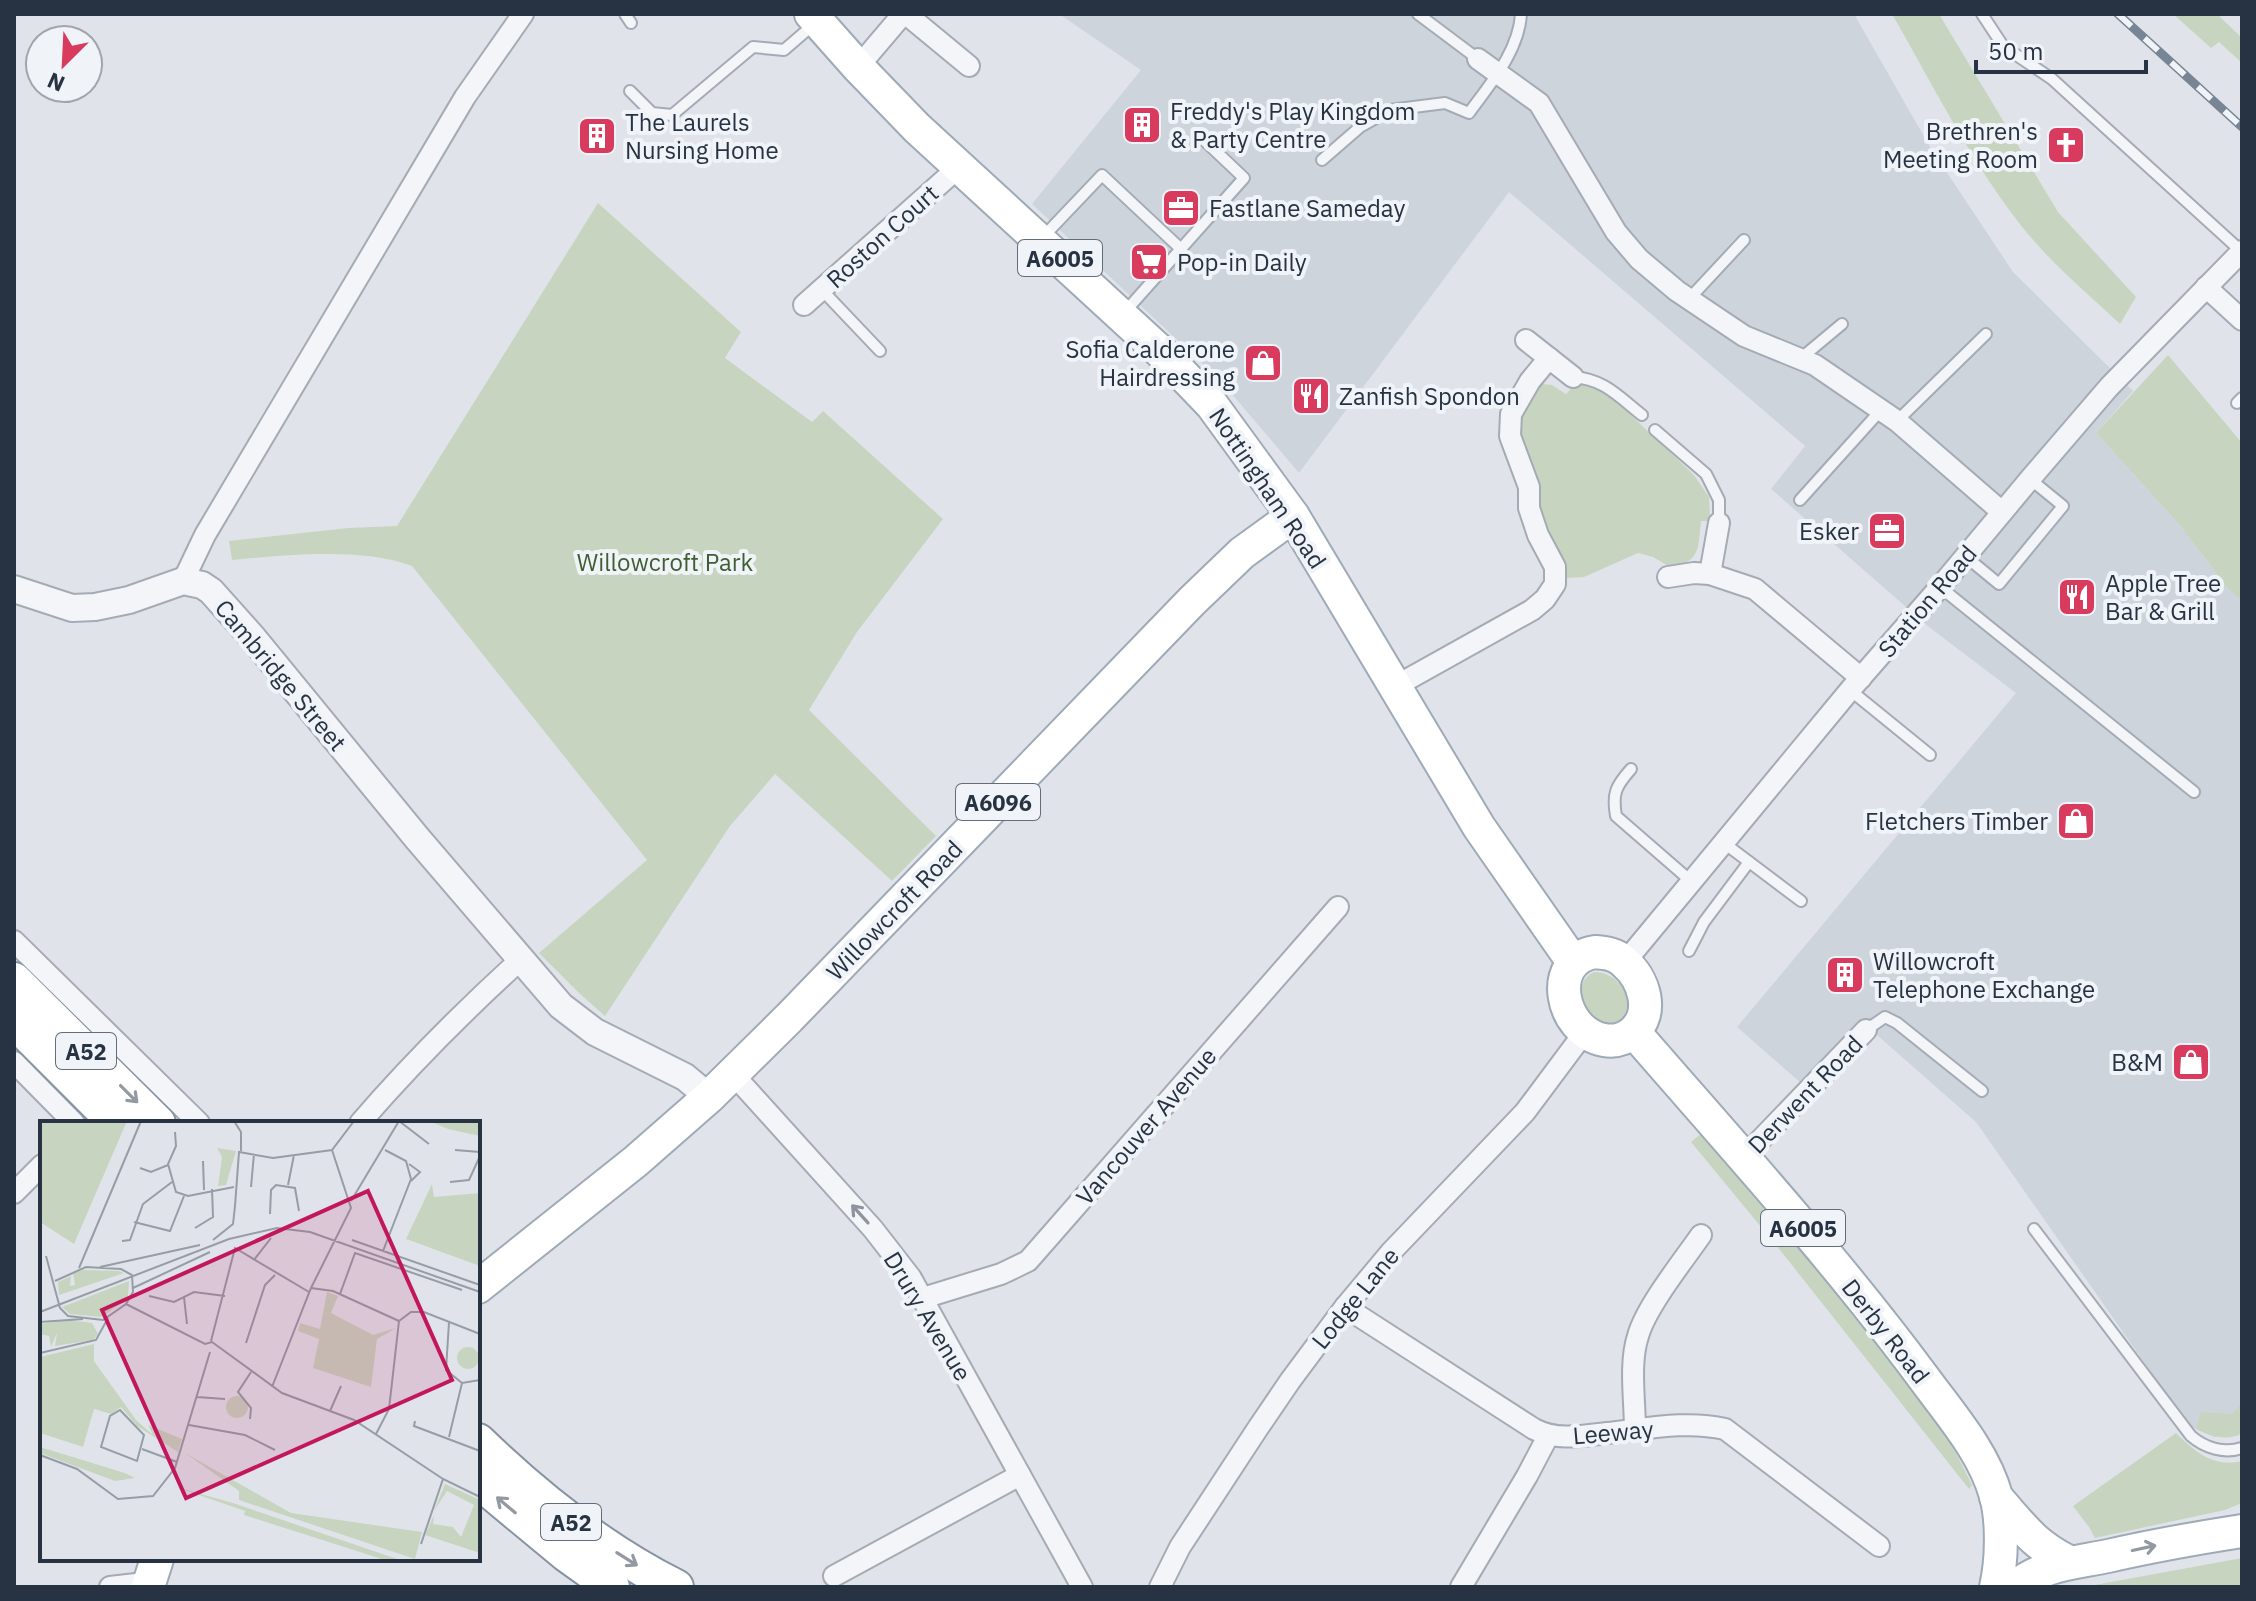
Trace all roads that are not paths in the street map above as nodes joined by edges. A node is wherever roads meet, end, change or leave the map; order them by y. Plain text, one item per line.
1 (523, 14) edge
2 (904, 14) edge
3 (1418, 14) edge
4 (1521, 14) edge
5 (1982, 14) edge
6 (814, 18) edge
7 (1478, 59) joint
8 (969, 66) dead end
9 (858, 67) junction
10 (1498, 74) junction
11 (630, 91) dead end
12 (1205, 141) dead end
13 (1322, 160) dead end
14 (960, 166) junction
15 (1744, 240) dead end
16 (1040, 241) junction
17 (1181, 249) junction
18 (2242, 251) edge
19 (2206, 287) junction
20 (822, 290) junction
21 (1689, 299) junction
22 (804, 305) dead end
23 (1121, 315) junction
24 (2242, 320) edge
25 (1842, 324) dead end
26 (1986, 334) dead end
27 (1526, 340) dead end
28 (880, 351) dead end
29 (1549, 358) junction
30 (1800, 359) junction
31 (1573, 377) joint
32 (1642, 415) dead end
33 (1889, 416) junction
34 (1655, 430) dead end
35 (2030, 479) junction
36 (1800, 500) dead end
37 (2002, 512) junction
38 (1293, 516) junction
39 (1719, 523) joint
40 (1965, 556) junction
41 (1710, 574) junction
42 (1668, 577) dead end
43 (183, 581) junction
44 (1940, 587) junction
45 (14, 589) edge
46 (1856, 684) junction
47 (1394, 687) junction
48 (1930, 755) dead end
49 (1631, 769) dead end
50 (2194, 792) dead end
51 (1724, 843) junction
52 (1749, 862) junction
53 (1692, 882) junction
54 (1801, 901) dead end
55 (1338, 907) dead end
56 (14, 941) edge
57 (1689, 951) dead end
58 (520, 960) junction
59 (1573, 962) junction
60 (1625, 962) junction
61 (14, 980) edge
62 (14, 1021) edge
63 (1866, 1030) joint
64 (1634, 1032) junction
65 (1584, 1033) junction
66 (14, 1062) edge
67 (733, 1074) junction
68 (1982, 1091) dead end
69 (709, 1097) junction
70 (72, 1121) edge
71 (114, 1121) edge
72 (156, 1121) edge
73 (197, 1121) edge
74 (362, 1121) edge
75 (1743, 1158) junction
76 (40, 1167) edge
77 (14, 1193) edge
78 (2034, 1229) dead end
79 (1701, 1235) dead end
80 (480, 1285) edge
81 (923, 1298) junction
82 (1345, 1307) junction
83 (1635, 1430) junction
84 (1548, 1436) junction
85 (480, 1443) edge
86 (2242, 1448) edge
87 (1020, 1475) junction
88 (480, 1483) edge
89 (1996, 1497) junction
90 (2238, 1529) edge
91 (1879, 1546) dead end
92 (156, 1561) edge
93 (2067, 1561) junction
94 (834, 1576) dead end
95 (148, 1586) edge
96 (110, 1587) edge
97 (612, 1587) edge
98 (676, 1587) edge
99 (1082, 1587) edge
100 (1160, 1587) edge
101 (1461, 1587) edge
102 (1996, 1587) edge
103 (2015, 1587) edge

1 - 43 street
2 - 8 street
2 - 9 street
3 - 7 lane
4 - 10 lane
5 - 18 lane
6 - 9 main road, Nottingham Road / A6005
6 - 11 lane
7 - 10 street
9 - 14 main road, Nottingham Road / A6005
10 - 13 lane
10 - 21 street
12 - 17 lane
14 - 16 main road, Nottingham Road / A6005
14 - 20 street, Roston Court
15 - 21 lane
16 - 17 lane
16 - 23 main road, Nottingham Road / A6005
17 - 23 lane
18 - 19 street, Station Road
19 - 24 street
19 - 35 street, Station Road
20 - 22 street, Roston Court
20 - 28 lane
21 - 30 street
23 - 38 main road, Nottingham Road / A6005
25 - 30 lane
26 - 33 lane
27 - 29 street
29 - 31 street
29 - 47 street
30 - 33 street
31 - 32 lane
33 - 36 lane
33 - 37 street
34 - 39 lane
35 - 37 street, Station Road
35 - 40 lane
37 - 40 street, Station Road
38 - 47 main road, Nottingham Road / A6005
38 - 67 main road, Willowcroft Road / A6096
39 - 41 street
40 - 44 street, Station Road
41 - 42 street
41 - 46 street
43 - 45 street
43 - 58 street, Cambridge Street
44 - 46 street, Station Road
44 - 50 lane
46 - 48 lane
46 - 51 street, Station Road
47 - 59 main road, Nottingham Road / A6005
49 - 53 lane
51 - 52 lane
51 - 53 street, Station Road
52 - 54 lane
52 - 57 lane
53 - 60 street, Station Road
55 - 81 street, Vancouver Avenue
56 - 73 street
58 - 69 street, Cambridge Street
58 - 74 street
59 - 60 main road
59 - 65 main road
60 - 64 main road
61 -> 72 highway, A52
62 - 71 highway, A52
63 - 68 lane
63 - 75 street, Derwent Road
64 - 65 main road
64 - 75 main road, Derby Road / A6005
65 - 82 street, Lodge Lane
66 - 70 street
67 - 69 main road, Willowcroft Road / A6096
81 -> 67 street, Drury Avenue
69 - 80 main road, Willowcroft Road / A6096
75 - 89 main road, Derby Road / A6005
76 - 77 street
78 - 86 lane
79 - 83 street
81 - 87 street, Drury Avenue
82 - 84 street, Leeway
82 - 100 street, Lodge Lane
83 - 84 street, Leeway
83 - 91 street, Leeway
84 - 101 street
85 -> 98 highway, A52
87 - 94 street
87 - 99 street, Drury Avenue
97 -> 88 highway, A52
89 - 93 main road, Derby Road / A6005
89 - 102 main road, Derby Road / A6005
93 -> 90 main road
92 - 95 main road
93 - 103 main road
95 - 96 street

